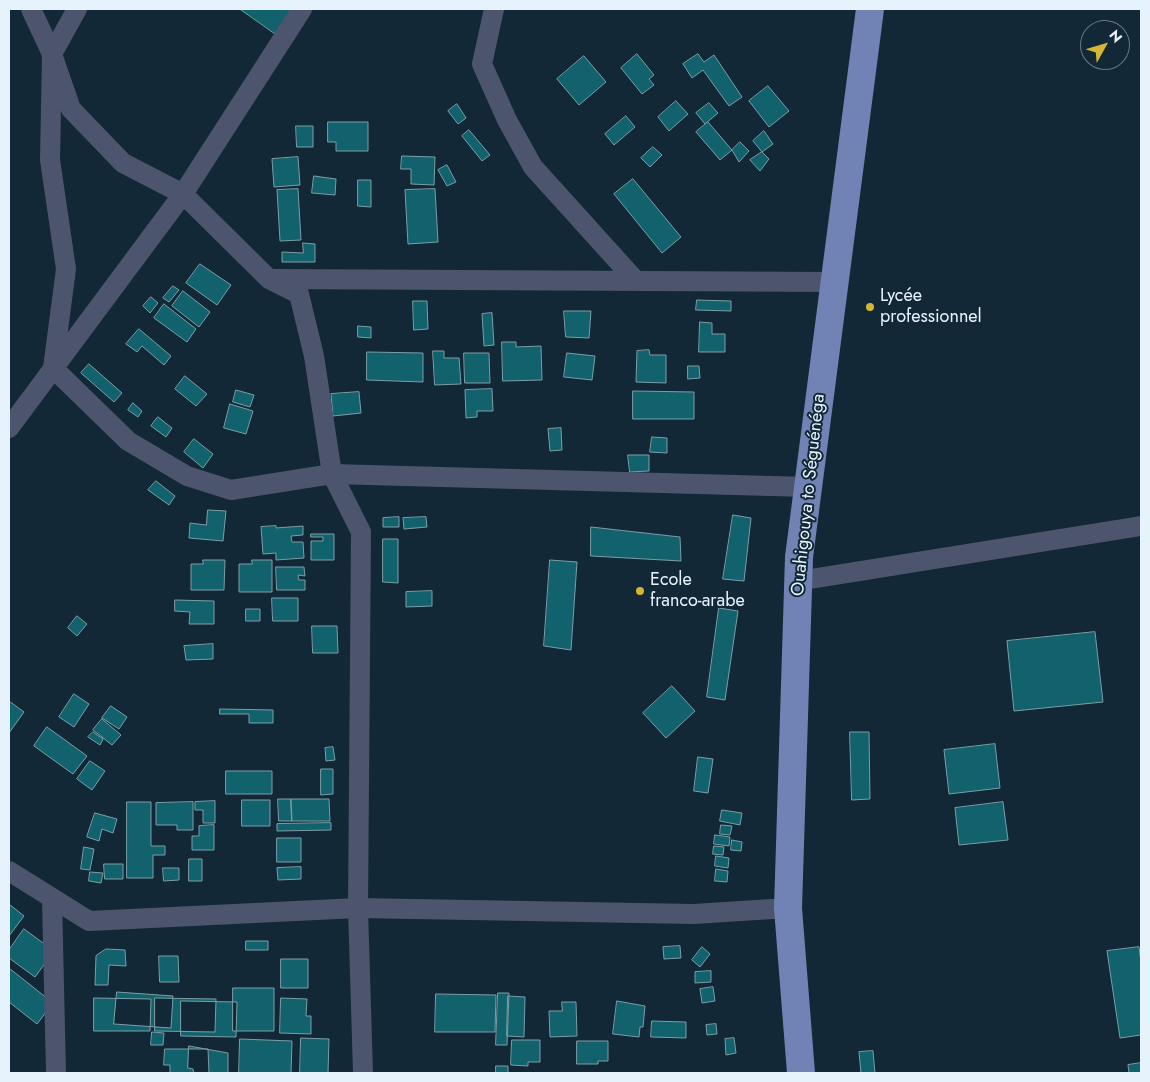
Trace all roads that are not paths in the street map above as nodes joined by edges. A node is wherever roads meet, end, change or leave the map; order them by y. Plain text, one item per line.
1 (31, 9) edge
2 (77, 9) edge
3 (302, 9) edge
4 (494, 9) edge
5 (870, 9) edge
6 (52, 54) junction
7 (183, 194) junction
8 (269, 279) junction
9 (636, 281) junction
10 (834, 282) junction
11 (53, 368) junction
12 (9, 428) edge
13 (332, 474) junction
14 (808, 487) junction
15 (1141, 526) edge
16 (798, 581) junction
17 (9, 871) edge
18 (52, 899) junction
19 (358, 908) junction
20 (788, 908) junction
21 (56, 1073) edge
22 (363, 1073) edge
23 (800, 1073) edge

1 - 6 street
2 - 6 street
3 - 7 street
4 - 9 street
5 - 10 main road, Ouahigouya to Séguénéga
6 - 7 street
6 - 11 street
7 - 8 street
7 - 11 street
8 - 9 street
8 - 13 street
9 - 10 street
10 - 14 main road, Ouahigouya to Séguénéga
11 - 12 street
11 - 13 street
13 - 14 street
13 - 19 street
14 - 16 main road, Ouahigouya to Séguénéga
15 - 16 street
16 - 20 main road, Ouahigouya to Séguénéga
17 - 18 street
18 - 19 street
18 - 21 street
19 - 20 street
19 - 22 street
20 - 23 main road, Ouahigouya to Séguénéga

